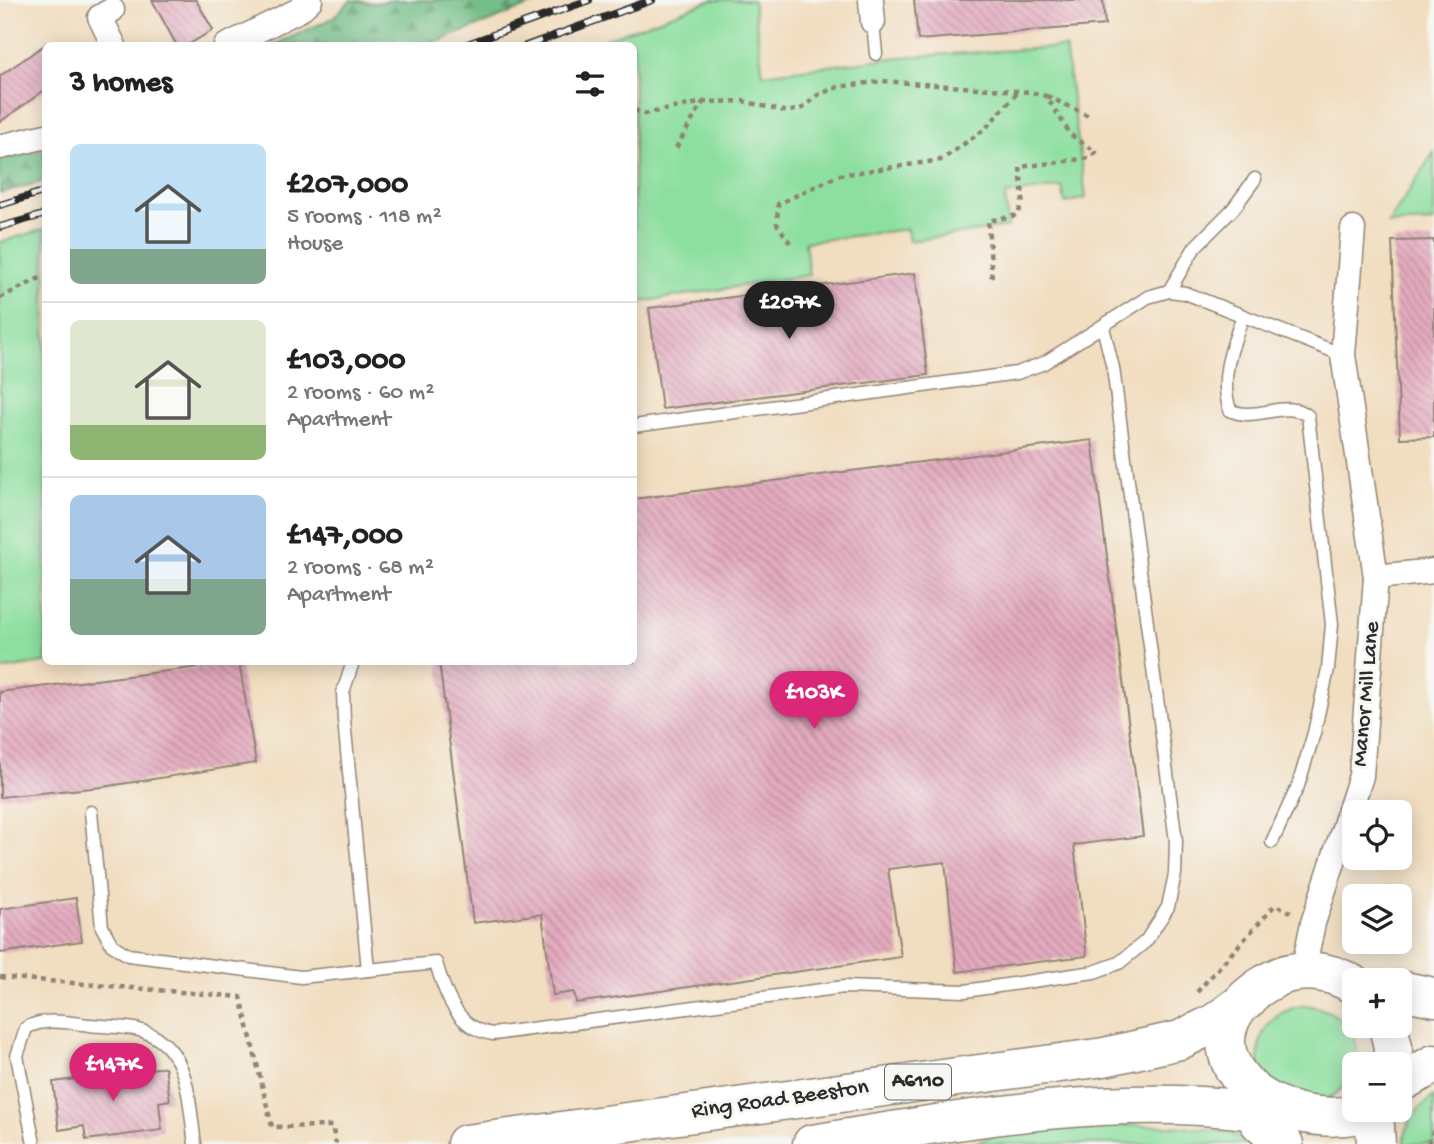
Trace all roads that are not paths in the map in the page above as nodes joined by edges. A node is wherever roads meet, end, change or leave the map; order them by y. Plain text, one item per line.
1 (310, 0) edge
2 (112, 10) dead end
3 (872, 11) edge
4 (112, 42) edge
5 (234, 42) edge
6 (876, 54) dead end
7 (42, 137) edge
8 (0, 147) edge
9 (1255, 179) dead end
10 (1353, 229) dead end
11 (1169, 291) junction
12 (1243, 316) junction
13 (1103, 327) junction
14 (1343, 355) junction
15 (637, 426) edge
16 (1434, 571) edge
17 (1376, 577) junction
18 (352, 665) edge
19 (90, 812) dead end
20 (1272, 842) dead end
21 (368, 970) junction
22 (1303, 971) junction
23 (1342, 980) edge
24 (1412, 993) edge
25 (1249, 998) junction
26 (1434, 998) edge
27 (1434, 1064) edge
28 (1412, 1076) edge
29 (1360, 1122) edge
30 (1375, 1122) edge
31 (1263, 1125) edge
32 (34, 1144) edge
33 (195, 1144) edge
34 (466, 1144) edge
35 (812, 1144) edge
36 (1376, 1144) edge

1 - 5 street
2 - 4 street
3 - 6 lane
7 - 8 street
9 - 11 lane
10 - 14 street, Manor Mill Lane
11 - 12 lane
11 - 13 lane
12 - 14 lane
12 - 20 lane
13 - 15 lane
13 - 21 lane
14 - 17 street, Manor Mill Lane
16 - 17 street
17 - 22 street, Manor Mill Lane
18 - 21 lane
19 - 21 lane
22 - 23 main road
22 - 25 main road, Ring Road Beeston
24 - 26 main road
25 - 31 main road
25 - 34 main road, Ring Road Beeston / A6110
27 - 28 main road
29 - 31 main road, Ring Road Beeston
30 - 36 main road
31 - 35 main road, Ring Road Beeston / A6110
32 - 33 lane

